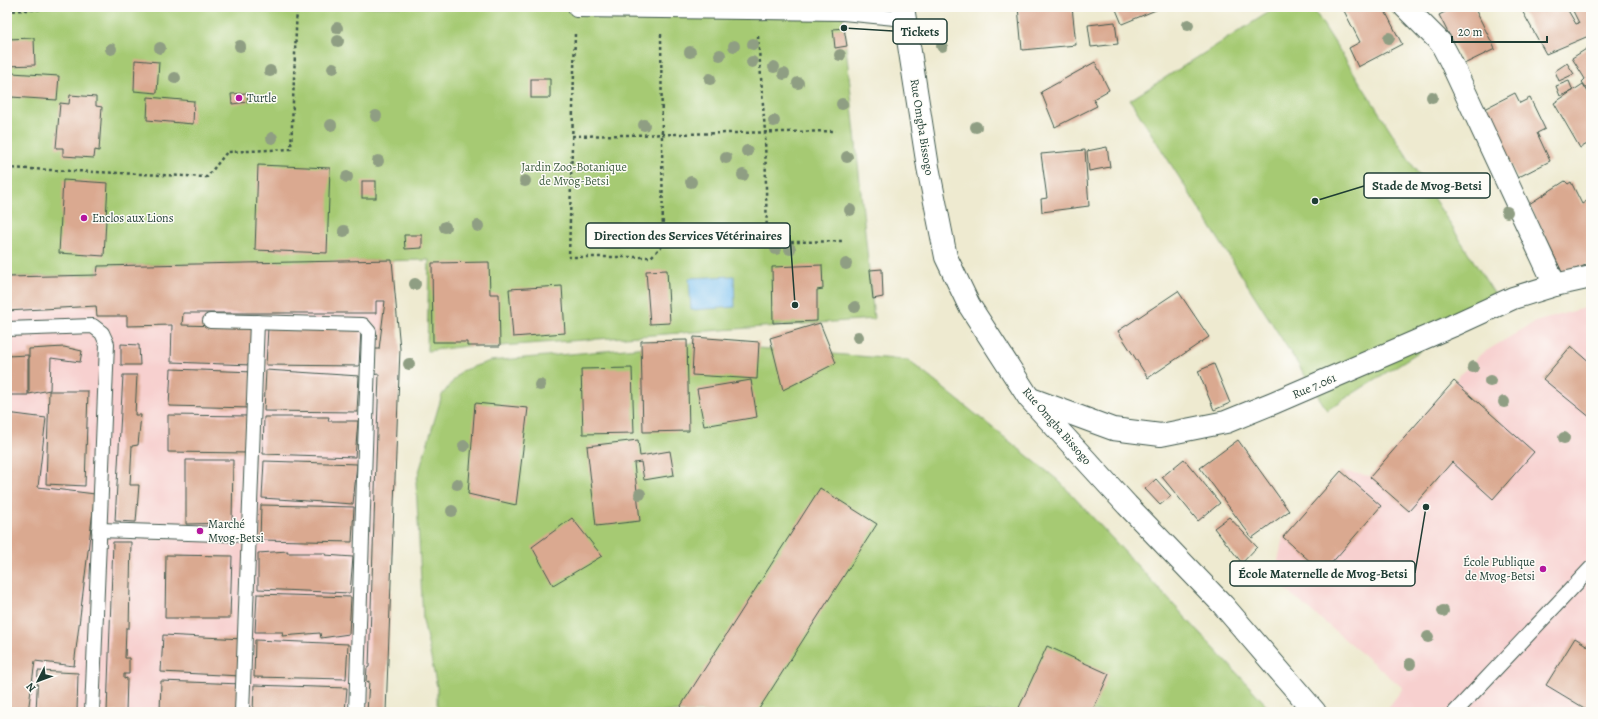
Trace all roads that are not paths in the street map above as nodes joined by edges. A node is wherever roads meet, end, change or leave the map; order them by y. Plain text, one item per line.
1 (1405, 7) edge
2 (576, 10) road end
3 (904, 13) edge
4 (1591, 277) edge
5 (1555, 285) junction
6 (210, 321) dead end
7 (258, 322) junction
8 (7, 329) edge
9 (1029, 398) junction
10 (99, 530) junction
11 (248, 534) junction
12 (1591, 568) edge
13 (92, 712) edge
14 (242, 712) edge
15 (356, 712) edge
16 (1315, 712) edge
17 (1455, 712) edge

1 - 5 street
2 - 3 lane
3 - 9 street, Rue Omgba Bissogo
4 - 5 street, Rue 7.061
5 - 9 street, Rue 7.061
6 - 7 lane
7 - 11 lane
7 - 15 lane
8 - 10 lane
9 - 16 street, Rue Omgba Bissogo
10 - 11 lane
10 - 13 lane
11 - 14 lane
12 - 17 lane

